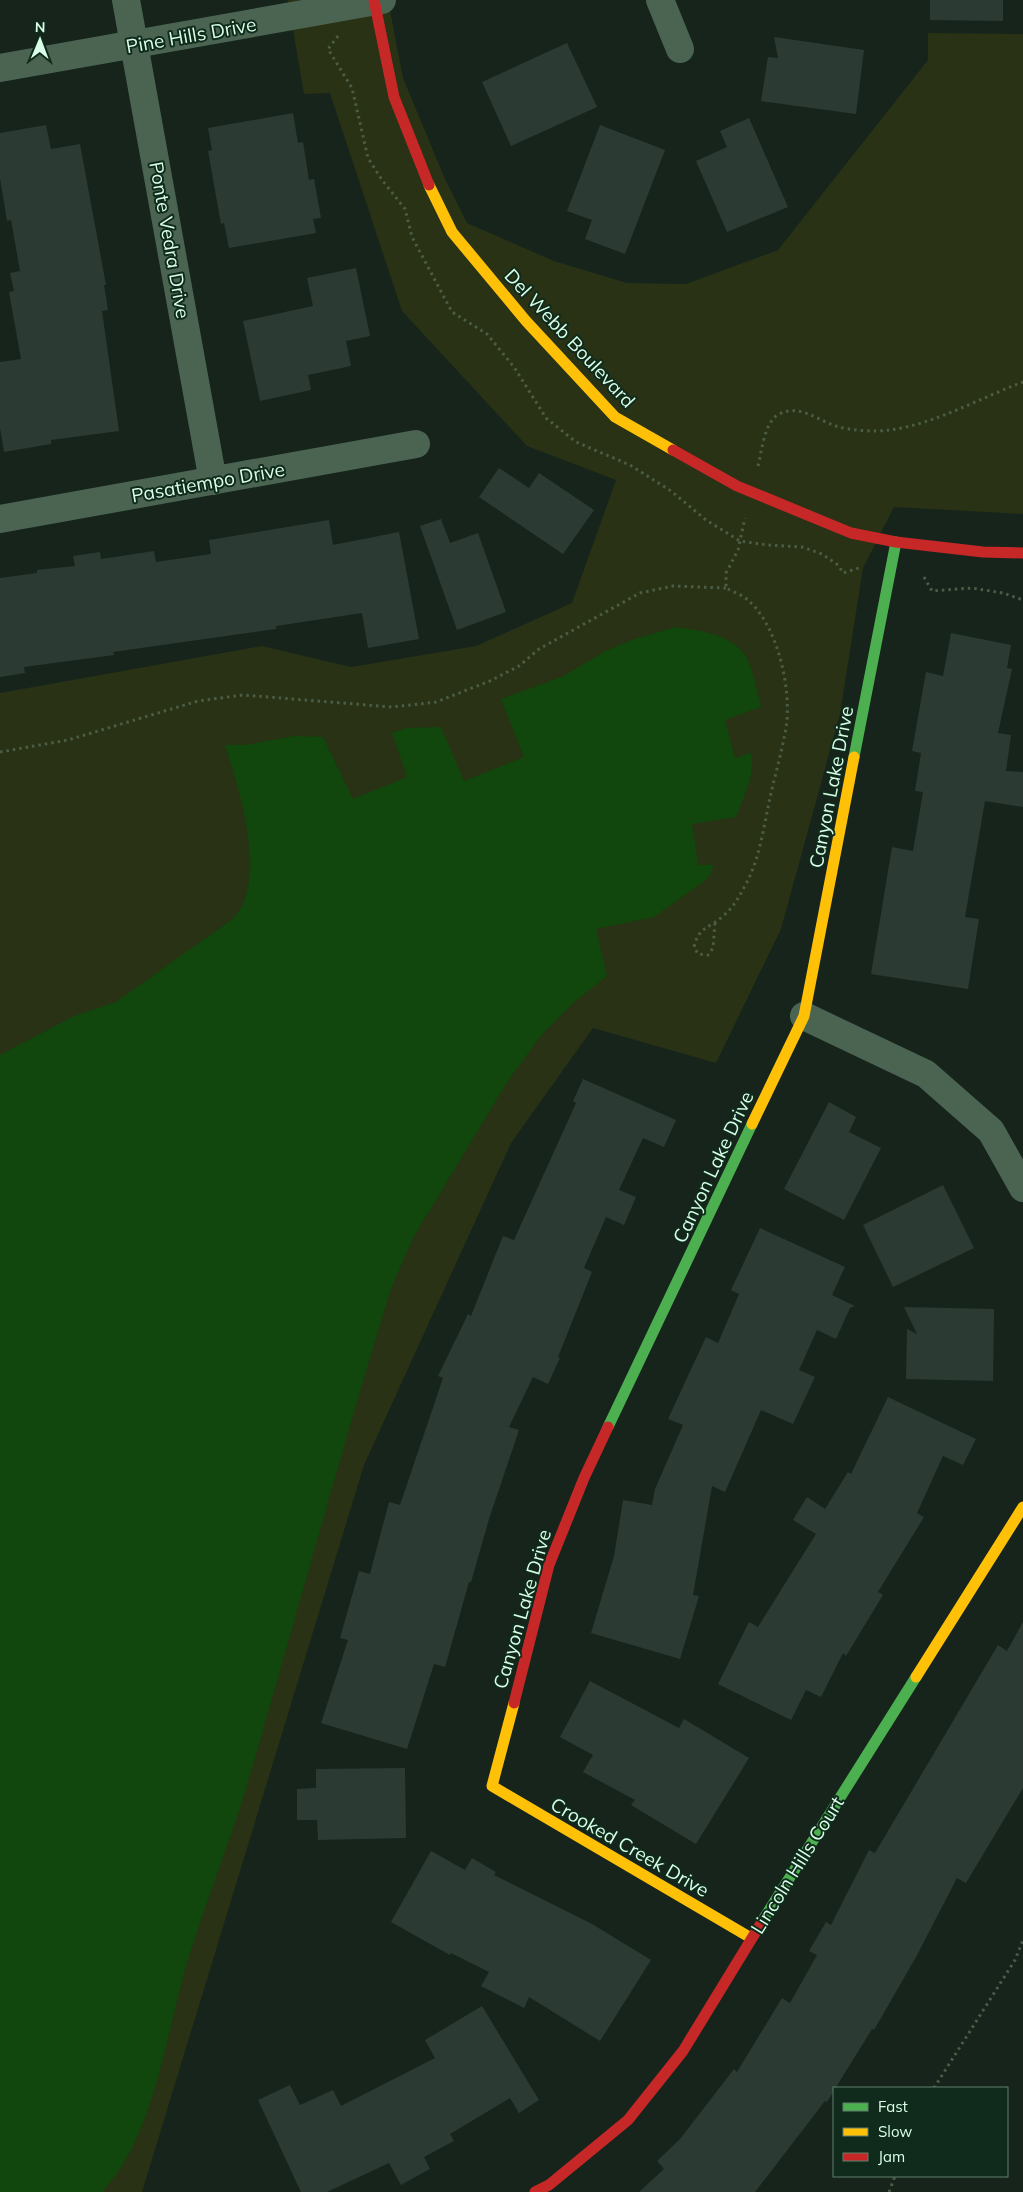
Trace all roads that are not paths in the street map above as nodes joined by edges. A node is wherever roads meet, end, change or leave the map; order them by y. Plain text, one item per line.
1 (126, 0) edge
2 (377, 0) edge
3 (660, 0) edge
4 (135, 45) junction
5 (680, 49) dead end
6 (0, 68) edge
7 (416, 444) dead end
8 (213, 481) junction
9 (0, 519) edge
10 (896, 542) junction
11 (1023, 553) edge
12 (804, 1016) junction
13 (1015, 1153) edge
14 (1023, 1188) edge
15 (1023, 1507) edge
16 (492, 1786) joint
17 (751, 1938) junction
18 (535, 2192) edge

1 - 4 street, Ponte Vedra Drive
2 - 4 street, Pine Hills Drive
2 - 10 street, Del Webb Boulevard
3 - 5 street
4 - 6 street, Pine Hills Drive
4 - 8 street, Ponte Vedra Drive
7 - 8 street, Pasatiempo Drive
8 - 9 street, Pasatiempo Drive
10 - 11 street, Del Webb Boulevard
10 - 12 street, Canyon Lake Drive
12 - 13 street
12 - 16 street, Canyon Lake Drive
13 - 14 street
15 - 17 street, Lincoln Hills Court
16 - 17 street, Crooked Creek Drive
17 - 18 street, Lincoln Hills Court

